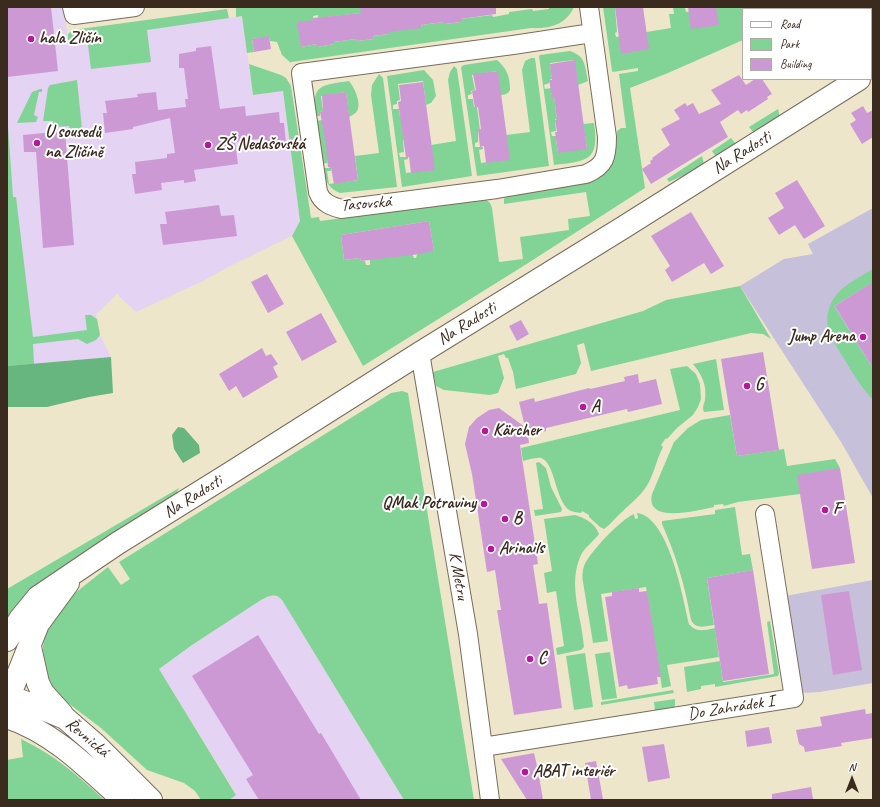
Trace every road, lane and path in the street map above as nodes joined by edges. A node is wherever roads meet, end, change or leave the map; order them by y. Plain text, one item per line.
1 (134, 7) edge
2 (588, 7) edge
3 (73, 11) edge
4 (592, 33) junction
5 (857, 80) edge
6 (420, 353) junction
7 (765, 514) dead end
8 (76, 572) junction
9 (7, 640) edge
10 (30, 647) junction
11 (7, 703) edge
12 (65, 718) junction
13 (483, 747) junction
14 (123, 800) edge
15 (151, 800) edge
16 (490, 800) edge

1 - 3 street
2 - 4 street, Tasovská
4 - 4 street, Tasovská
5 - 6 main road, Na Radosti
6 - 8 main road, Na Radosti
6 - 13 street, K Metru
7 - 13 street, Do Zahrádek I
8 - 9 main road, Na Radosti
8 - 10 main road, Na Radosti
10 - 11 main road, Na Radosti
10 - 12 main road
11 - 12 main road, Řevnická
11 - 14 main road, Řevnická
12 - 15 main road, Řevnická
13 - 16 street, K Metru

